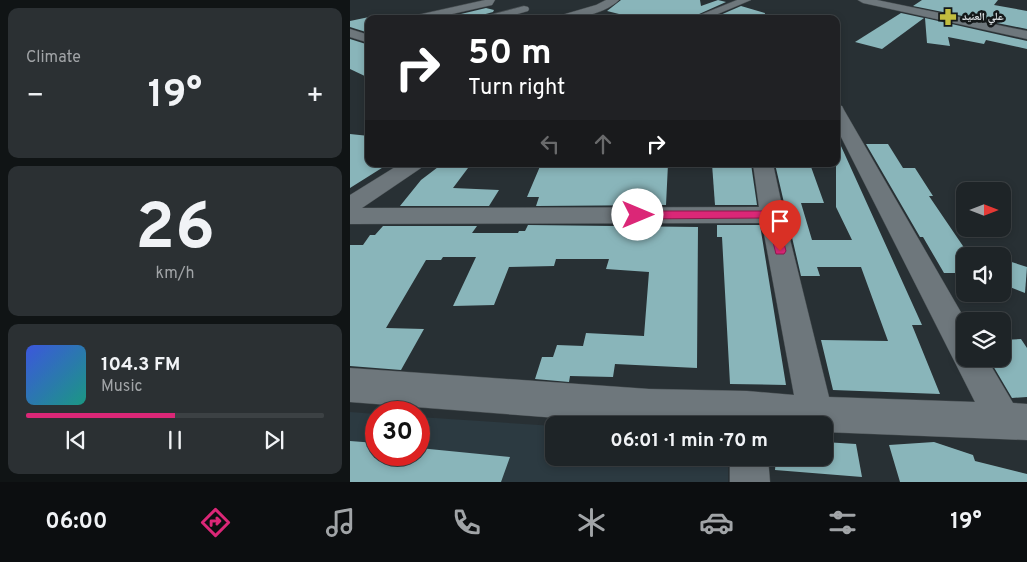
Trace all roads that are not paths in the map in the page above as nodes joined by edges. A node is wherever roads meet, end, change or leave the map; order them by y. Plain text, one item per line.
1 (490, 0) edge
2 (614, 0) edge
3 (746, 0) edge
4 (863, 0) edge
5 (524, 10) dead end
6 (432, 15) edge
7 (503, 15) edge
8 (573, 15) edge
9 (706, 15) edge
10 (365, 31) edge
11 (352, 34) edge
12 (1027, 35) edge
13 (365, 38) edge
14 (840, 117) edge
15 (409, 167) edge
16 (764, 167) edge
17 (350, 206) edge
18 (772, 215) junction
19 (350, 216) edge
20 (956, 332) edge
21 (976, 367) edge
22 (350, 385) edge
23 (816, 414) junction
24 (737, 416) edge
25 (770, 416) edge
26 (1015, 422) edge
27 (749, 466) edge
28 (750, 482) edge

1 - 6 street
2 - 8 street
3 - 9 street
4 - 12 street
5 - 7 street
10 - 11 street
11 - 13 street
14 - 20 street
15 - 17 street
16 - 18 street
18 - 19 street
18 - 23 street
21 - 26 street
22 - 24 street
23 - 25 street
23 - 26 street
27 - 28 street

